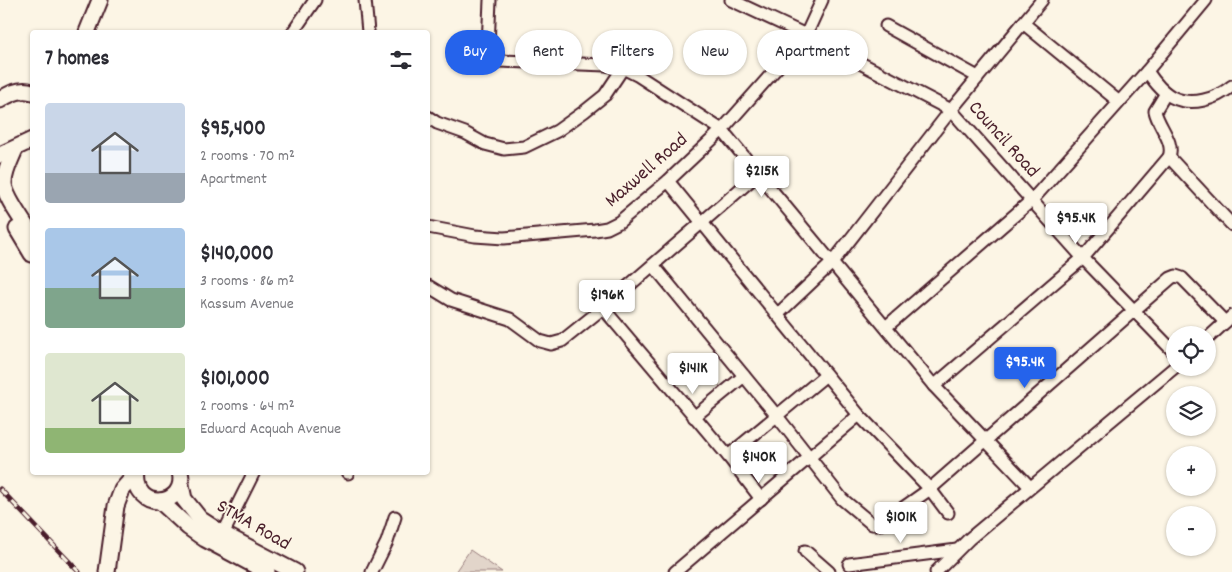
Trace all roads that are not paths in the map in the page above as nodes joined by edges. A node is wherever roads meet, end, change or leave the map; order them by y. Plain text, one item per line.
1 (100, 0) edge
2 (315, 0) edge
3 (365, 0) edge
4 (490, 0) edge
5 (732, 0) edge
6 (822, 0) edge
7 (1042, 0) edge
8 (1206, 0) edge
9 (1023, 23) junction
10 (886, 26) dead end
11 (87, 30) edge
12 (294, 30) edge
13 (368, 30) edge
14 (795, 30) edge
15 (808, 30) edge
16 (592, 64) edge
17 (868, 67) edge
18 (1147, 71) junction
19 (618, 75) edge
20 (637, 75) edge
21 (771, 75) edge
22 (978, 78) junction
23 (1232, 86) edge
24 (30, 92) edge
25 (1166, 93) junction
26 (0, 100) edge
27 (1118, 102) junction
28 (951, 110) junction
29 (430, 118) edge
30 (722, 130) junction
31 (30, 141) edge
32 (15, 149) junction
33 (0, 155) edge
34 (1168, 156) junction
35 (759, 173) junction
36 (668, 181) junction
37 (1032, 200) junction
38 (0, 202) edge
39 (700, 223) junction
40 (1232, 225) edge
41 (430, 226) edge
42 (30, 233) edge
43 (30, 251) edge
44 (1083, 258) junction
45 (832, 262) junction
46 (653, 265) junction
47 (430, 287) edge
48 (602, 308) junction
49 (1133, 310) junction
50 (777, 315) junction
51 (1229, 319) edge
52 (886, 327) junction
53 (1216, 331) edge
54 (1166, 344) edge
55 (1166, 374) edge
56 (826, 375) junction
57 (744, 376) junction
58 (934, 386) junction
59 (859, 414) junction
60 (777, 416) junction
61 (694, 417) junction
62 (986, 441) junction
63 (728, 456) junction
64 (810, 456) junction
65 (135, 475) edge
66 (137, 475) edge
67 (252, 475) edge
68 (181, 479) edge
69 (1030, 487) junction
70 (930, 489) junction
71 (761, 499) junction
72 (153, 500) junction
73 (948, 513) dead end
74 (395, 517) dead end
75 (113, 530) junction
76 (223, 534) junction
77 (957, 550) junction
78 (805, 551) dead end
79 (849, 564) dead end
80 (107, 572) edge
81 (267, 572) edge
82 (295, 572) edge
83 (372, 572) edge
84 (675, 572) edge
85 (829, 572) edge
86 (936, 572) edge

1 - 11 main road
2 - 12 street
3 - 13 street
4 - 16 street
5 - 14 street, Council Road
6 - 15 street, Maxwell Road
7 - 9 street
8 - 18 street
9 - 22 street
9 - 27 street
10 - 22 street
17 - 28 street, Council Road
18 - 25 street
18 - 27 street
19 - 29 street
20 - 30 street
21 - 30 street, Maxwell Road
22 - 28 street
23 - 25 street
24 - 26 main road
25 - 34 street
27 - 37 street
28 - 37 street, Council Road
28 - 45 street
30 - 35 street
30 - 36 street, Maxwell Road
31 - 32 main road
32 - 33 main road
32 - 42 main road
34 - 40 street
34 - 44 street
35 - 39 street
35 - 45 street
36 - 39 street
36 - 41 street, Maxwell Road
37 - 44 street, Council Road
37 - 52 street
38 - 43 main road
39 - 46 street
39 - 50 street
44 - 49 street, Council Road
44 - 58 street
45 - 50 street
45 - 52 street
46 - 48 street
46 - 57 street
47 - 48 street
48 - 61 street
49 - 51 street
49 - 54 street, Council Road
49 - 62 street
50 - 56 street
51 - 53 street
52 - 58 street
55 - 69 street
56 - 59 street
56 - 60 street
57 - 60 street
57 - 61 street
58 - 62 street
59 - 64 street
59 - 70 street
60 - 63 street
60 - 64 street
61 - 63 street
62 - 69 street
62 - 70 street
63 - 71 street
64 - 70 street
64 - 71 street
65 - 75 main road
66 - 72 main road
67 - 76 street
68 - 72 main road
68 - 76 main road, STMA Road
69 - 77 street
70 - 73 street
71 - 84 street
72 - 75 main road
72 - 81 main road, STMA Road
74 - 83 street
75 - 80 main road
76 - 82 main road, STMA Road
77 - 79 street
77 - 86 street
78 - 85 street

